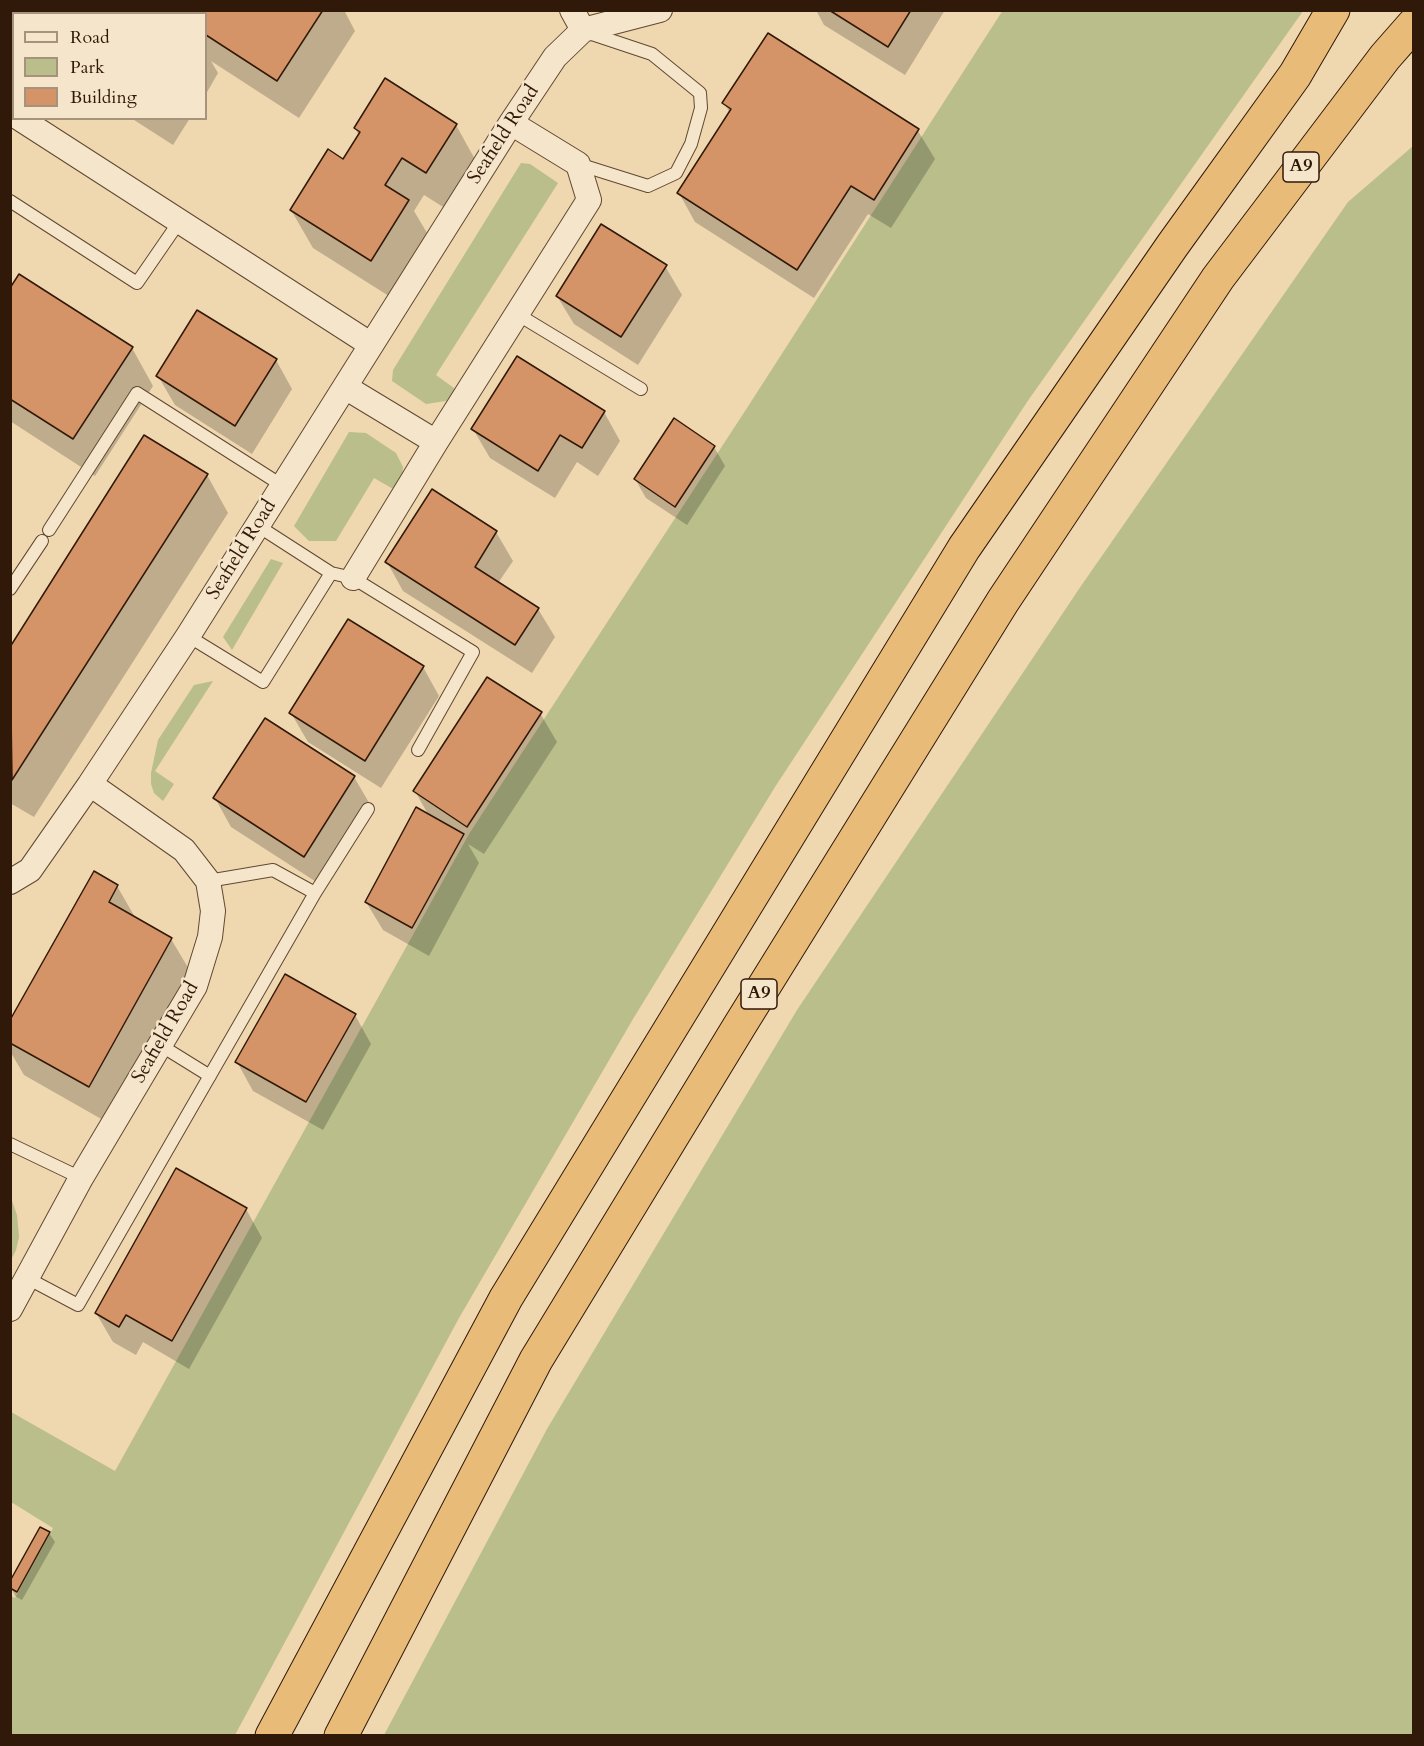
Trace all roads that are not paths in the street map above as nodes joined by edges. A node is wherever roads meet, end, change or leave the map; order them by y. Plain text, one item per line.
1 (660, 10) edge
2 (1332, 12) edge
3 (577, 20) edge
4 (1413, 24) edge
5 (22, 120) edge
6 (511, 123) junction
7 (578, 164) junction
8 (10, 201) edge
9 (178, 222) junction
10 (517, 314) junction
11 (370, 345) junction
12 (345, 387) junction
13 (641, 389) dead end
14 (436, 442) junction
15 (283, 486) junction
16 (258, 526) junction
17 (342, 576) junction
18 (10, 589) edge
19 (188, 636) junction
20 (418, 750) dead end
21 (90, 784) junction
22 (368, 809) dead end
23 (208, 881) junction
24 (10, 882) edge
25 (315, 893) junction
26 (160, 1045) junction
27 (210, 1076) junction
28 (10, 1144) edge
29 (81, 1178) junction
30 (27, 1278) junction
31 (10, 1309) edge
32 (272, 1736) edge
33 (341, 1736) edge

1 - 3 street, Seafield Road
2 - 32 highway
3 - 6 street, Seafield Road
3 - 7 lane
4 - 33 highway, A9
5 - 9 street
6 - 7 street
6 - 11 street, Seafield Road
7 - 10 street
8 - 9 lane
9 - 11 street
10 - 13 lane
10 - 14 street
11 - 12 street, Seafield Road
12 - 14 street
12 - 15 street, Seafield Road
14 - 17 street
15 - 16 street, Seafield Road
15 - 18 lane
16 - 17 lane
16 - 19 street, Seafield Road
17 - 19 lane
17 - 20 lane
19 - 21 street, Seafield Road
21 - 23 street, Seafield Road
21 - 24 street, Seafield Road
22 - 25 lane
23 - 25 lane
23 - 26 street, Seafield Road
25 - 27 lane
26 - 27 lane
26 - 29 street, Seafield Road
27 - 30 lane
28 - 29 lane
29 - 30 street, Seafield Road
30 - 31 street, Seafield Road

